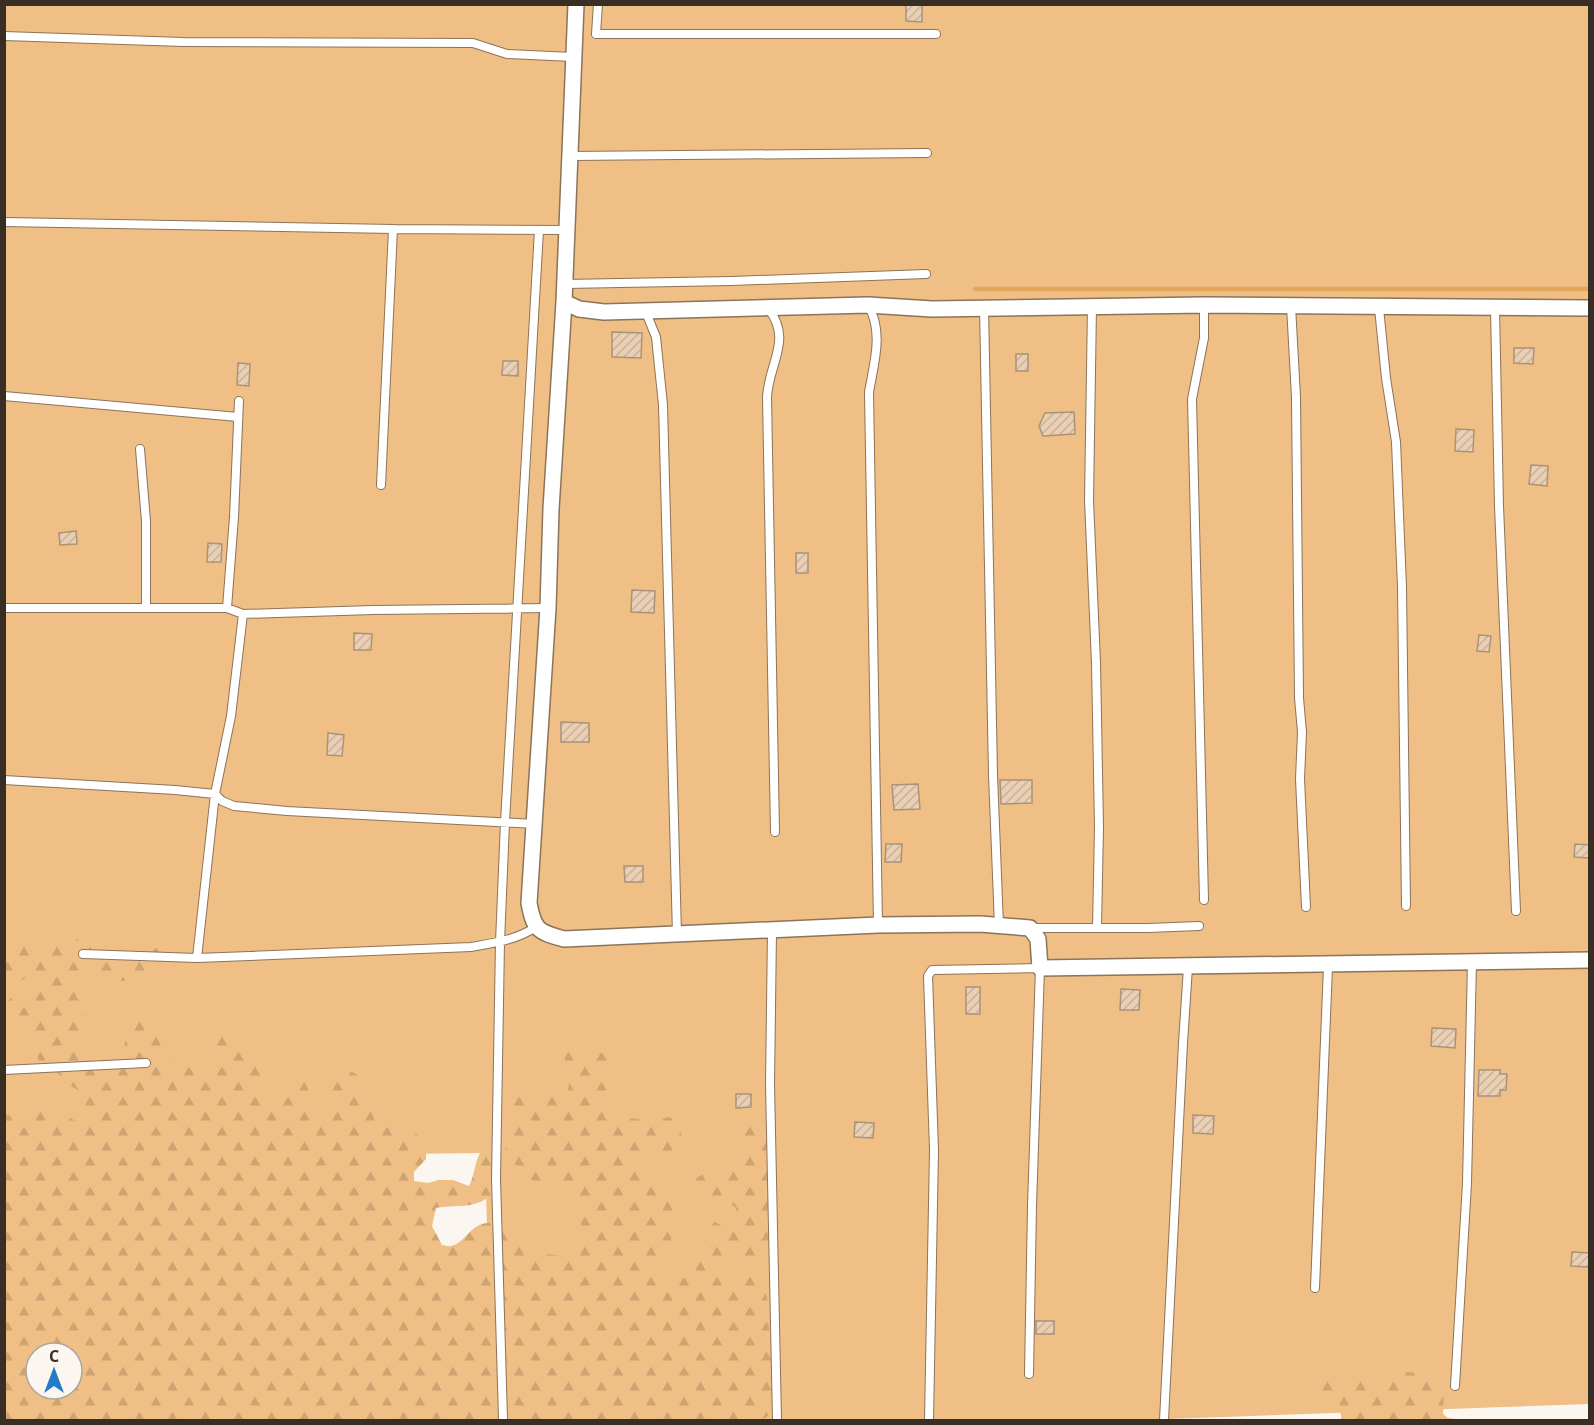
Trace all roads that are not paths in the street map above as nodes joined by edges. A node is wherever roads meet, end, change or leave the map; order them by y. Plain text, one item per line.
1 (576, 4) edge
2 (598, 4) edge
3 (936, 34) dead end
4 (4, 36) edge
5 (573, 57) junction
6 (927, 153) dead end
7 (570, 156) junction
8 (4, 222) edge
9 (393, 229) junction
10 (539, 230) junction
11 (568, 230) junction
12 (926, 274) dead end
13 (565, 284) junction
14 (564, 302) junction
15 (868, 305) junction
16 (1204, 305) junction
17 (1092, 306) junction
18 (1291, 306) junction
19 (767, 307) junction
20 (984, 307) junction
21 (1379, 308) junction
22 (1495, 308) junction
23 (1590, 308) edge
24 (645, 310) junction
25 (4, 396) edge
26 (239, 401) dead end
27 (238, 417) junction
28 (140, 449) dead end
29 (381, 485) dead end
30 (4, 608) edge
31 (146, 608) junction
32 (227, 608) junction
33 (518, 608) junction
34 (548, 608) junction
35 (243, 614) junction
36 (4, 780) edge
37 (214, 794) junction
38 (505, 822) junction
39 (535, 824) junction
40 (775, 832) dead end
41 (1204, 900) dead end
42 (1406, 906) dead end
43 (1306, 907) dead end
44 (1516, 911) dead end
45 (878, 925) junction
46 (999, 926) junction
47 (1198, 926) dead end
48 (536, 927) junction
49 (1030, 928) junction
50 (1097, 928) junction
51 (772, 931) junction
52 (677, 935) junction
53 (500, 942) junction
54 (83, 954) dead end
55 (197, 958) junction
56 (1590, 960) edge
57 (1472, 962) junction
58 (1188, 966) junction
59 (1329, 966) junction
60 (1040, 968) junction
61 (146, 1064) dead end
62 (4, 1070) edge
63 (1315, 1288) dead end
64 (1029, 1374) dead end
65 (1455, 1386) dead end
66 (503, 1419) dead end
67 (777, 1420) edge
68 (928, 1420) edge
69 (1164, 1420) edge

1 - 5 street
2 - 3 lane
4 - 5 lane
5 - 7 street
6 - 7 lane
7 - 11 street
8 - 9 lane
9 - 10 lane
9 - 29 lane
10 - 11 lane
10 - 33 lane
11 - 13 street
12 - 13 lane
13 - 14 street
14 - 24 street
14 - 34 street
15 - 19 street
15 - 20 street
15 - 45 lane
16 - 17 street
16 - 18 street
16 - 41 lane
17 - 20 street
17 - 50 lane
18 - 21 street
18 - 43 lane
19 - 24 street
19 - 40 lane
20 - 46 lane
21 - 22 street
21 - 42 lane
22 - 23 street
22 - 44 lane
24 - 52 lane
25 - 27 lane
26 - 27 lane
27 - 32 lane
28 - 31 lane
30 - 31 lane
31 - 32 lane
32 - 35 lane
33 - 34 lane
33 - 35 lane
33 - 38 lane
34 - 39 street
35 - 37 lane
36 - 37 lane
37 - 38 lane
37 - 55 lane
38 - 39 lane
38 - 53 lane
39 - 48 street
45 - 46 street
45 - 51 street
46 - 49 street
47 - 50 lane
48 - 52 street
48 - 53 lane
49 - 50 lane
49 - 60 street
51 - 52 street
51 - 67 lane
53 - 55 lane
53 - 66 lane
54 - 55 lane
56 - 57 street
57 - 59 street
57 - 65 lane
58 - 59 street
58 - 60 street
58 - 69 lane
59 - 63 lane
60 - 64 lane
60 - 68 lane
61 - 62 lane

